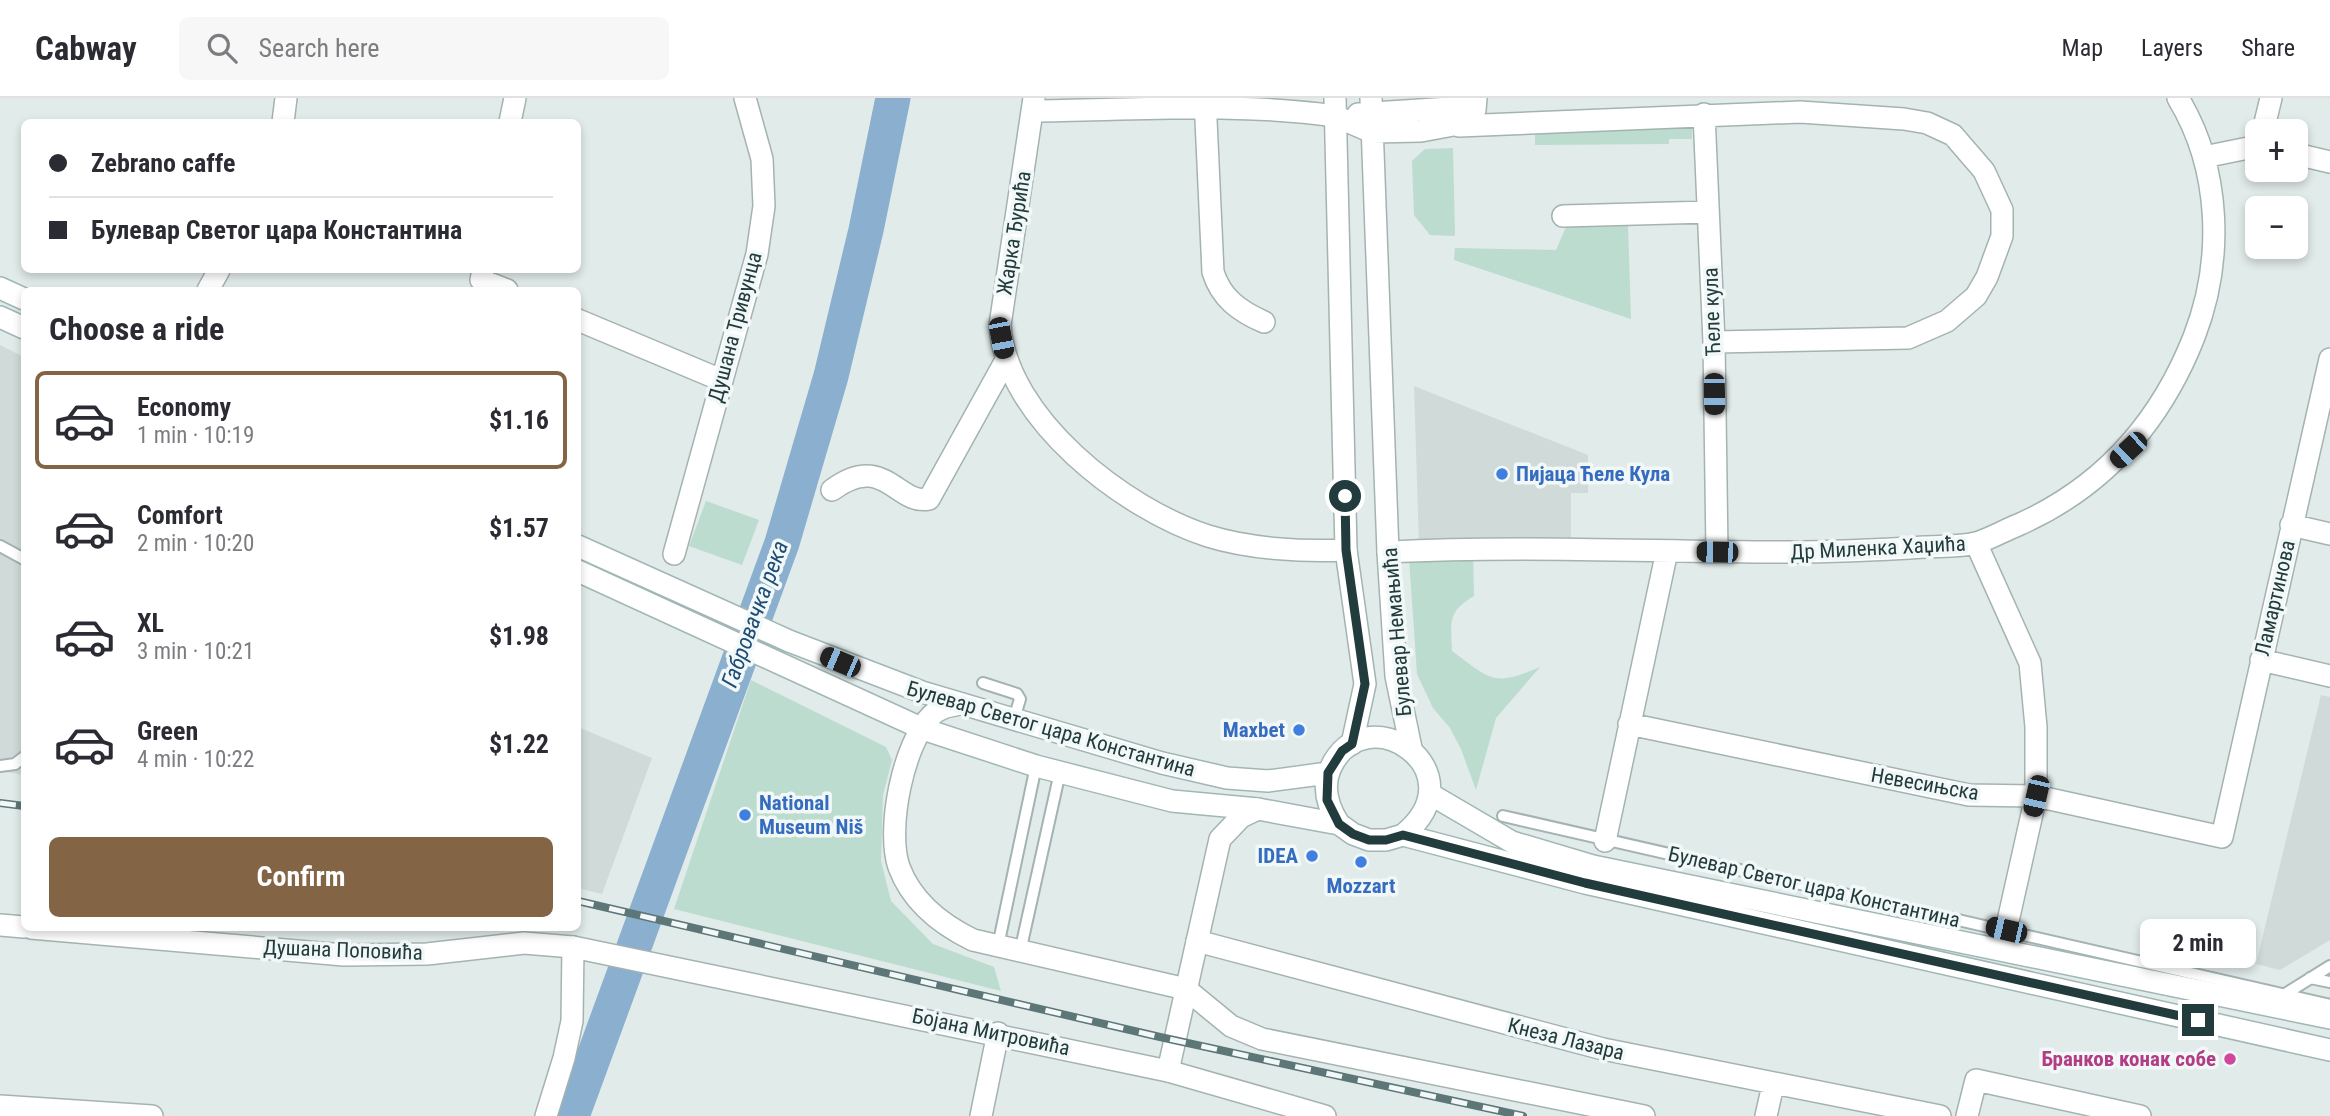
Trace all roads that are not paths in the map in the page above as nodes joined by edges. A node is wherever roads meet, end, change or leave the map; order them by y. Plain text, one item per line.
1 (286, 98) edge
2 (515, 98) edge
3 (745, 98) edge
4 (1465, 98) edge
5 (1476, 98) edge
6 (2178, 98) edge
7 (2272, 98) edge
8 (1034, 104) edge
9 (1205, 104) edge
10 (1803, 105) edge
11 (1335, 107) edge
12 (1704, 114) junction
13 (283, 119) edge
14 (511, 119) edge
15 (1376, 119) edge
16 (2266, 119) edge
17 (1459, 126) junction
18 (2245, 149) edge
19 (2204, 157) junction
20 (2308, 157) edge
21 (2330, 162) edge
22 (1708, 212) junction
23 (1563, 216) dead end
24 (481, 280) edge
25 (499, 287) edge
26 (0, 288) edge
27 (21, 298) edge
28 (0, 317) edge
29 (581, 321) edge
30 (1264, 322) dead end
31 (21, 327) edge
32 (1714, 342) junction
33 (2330, 359) edge
34 (1006, 360) junction
35 (721, 380) junction
36 (832, 490) dead end
37 (2291, 525) junction
38 (2330, 534) edge
39 (1976, 543) junction
40 (0, 546) edge
41 (581, 547) edge
42 (1346, 550) junction
43 (1667, 551) junction
44 (1388, 552) junction
45 (1717, 552) junction
46 (674, 554) dead end
47 (21, 557) edge
48 (581, 572) edge
49 (2261, 660) junction
50 (2330, 676) edge
51 (983, 682) dead end
52 (961, 704) junction
53 (1014, 719) junction
54 (1629, 724) junction
55 (923, 729) junction
56 (1352, 744) junction
57 (1411, 748) junction
58 (21, 759) edge
59 (0, 766) edge
60 (1036, 766) junction
61 (1060, 772) junction
62 (1328, 773) junction
63 (1430, 794) junction
64 (2036, 796) junction
65 (1258, 809) junction
66 (1503, 816) dead end
67 (1339, 824) junction
68 (1403, 835) junction
69 (2222, 837) joint
70 (1605, 841) junction
71 (0, 925) edge
72 (21, 927) edge
73 (2006, 930) junction
74 (67, 931) edge
75 (1197, 941) junction
76 (998, 946) junction
77 (573, 947) junction
78 (1020, 951) junction
79 (653, 964) joint
80 (2330, 966) edge
81 (2310, 978) junction
82 (2330, 982) edge
83 (1186, 989) junction
84 (2276, 1000) junction
85 (2330, 1005) edge
86 (2330, 1018) edge
87 (998, 1033) junction
88 (2330, 1050) edge
89 (1168, 1071) junction
90 (1773, 1085) junction
91 (0, 1105) edge
92 (152, 1116) edge
93 (546, 1116) edge
94 (981, 1116) edge
95 (1325, 1116) edge
96 (1644, 1116) edge
97 (1766, 1116) edge
98 (1940, 1116) edge
99 (1968, 1116) edge
100 (2140, 1116) edge

1 - 13 street
2 - 14 street
3 - 35 street, Душана Тривунца
4 - 15 street
5 - 17 street
6 - 19 street, Др Миленка Хаџића
7 - 16 street
8 - 9 street, Жарка Ђурића
8 - 34 street, Жарка Ђурића
9 - 11 street, Жарка Ђурића
9 - 30 street
10 - 12 street
10 - 32 street
11 - 15 street, Жарка Ђурића
11 - 42 street, Булевар Немањића
12 - 17 street
12 - 22 street, Ћеле кула
15 - 17 street
15 - 44 street, Булевар Немањића
18 - 19 street
19 - 39 street, Др Миленка Хаџића
20 - 21 street
22 - 23 street
22 - 32 street, Ћеле кула
24 - 25 street
26 - 27 street
28 - 31 street
29 - 35 street
32 - 45 street, Ћеле кула
33 - 37 street, Ламартинова
34 - 36 street
34 - 42 street, Жарка Ђурића
35 - 46 street, Душана Тривунца
37 - 38 street
37 - 49 street, Ламартинова
39 - 45 street, Др Миленка Хаџића
39 - 64 street
40 - 47 lane
41 - 52 street, Булевар Светог цара Константина
42 - 56 street, Булевар Немањића
43 - 44 street, Др Миленка Хаџића
43 - 45 street, Др Миленка Хаџића
43 - 54 street
44 - 57 street, Булевар Немањића
48 - 55 street, Булевар Светог цара Константина
49 - 50 street
49 - 69 street, Ламартинова
51 - 53 lane
52 - 53 street, Булевар Светог цара Константина
52 - 55 street
53 - 62 street, Булевар Светог цара Константина
54 - 64 street, Невесињска
54 - 70 street
55 - 60 street, Булевар Светог цара Константина
55 - 76 street
56 - 57 street, Булевар Немањића
56 - 62 street
57 - 63 street
58 - 59 lane
60 - 61 street, Булевар Светог цара Константина
60 - 76 lane
61 - 65 street, Булевар Светог цара Константина
61 - 78 lane
62 - 67 street
63 - 68 street
63 - 84 street, Булевар Светог цара Константина
64 - 69 street, Невесињска
64 - 73 street
65 - 67 street, Булевар Светог цара Константина
65 - 75 street
66 - 70 lane, Булевар Светог цара Константина
67 - 68 street, Булевар Светог цара Константина
68 - 88 street, Булевар Светог цара Константина
70 - 73 lane, Булевар Светог цара Константина
71 - 72 street
73 - 84 lane, Булевар Светог цара Константина
74 - 77 street, Душана Поповића
75 - 83 street
75 - 90 street, Кнеза Лазара
76 - 78 street
77 - 79 street, Душана Поповића
77 - 93 street
78 - 83 street
79 - 87 street, Бојана Митровића
80 - 81 lane
81 - 82 lane
81 - 84 lane
83 - 89 street
83 - 96 street
84 - 85 lane, Булевар Светог цара Константина
84 - 86 street, Булевар Светог цара Константина
87 - 89 street, Бојана Митровића
87 - 94 street
89 - 95 street, Бојана Митровића
90 - 97 street
90 - 98 street, Кнеза Лазара
91 - 92 street
99 - 100 street

